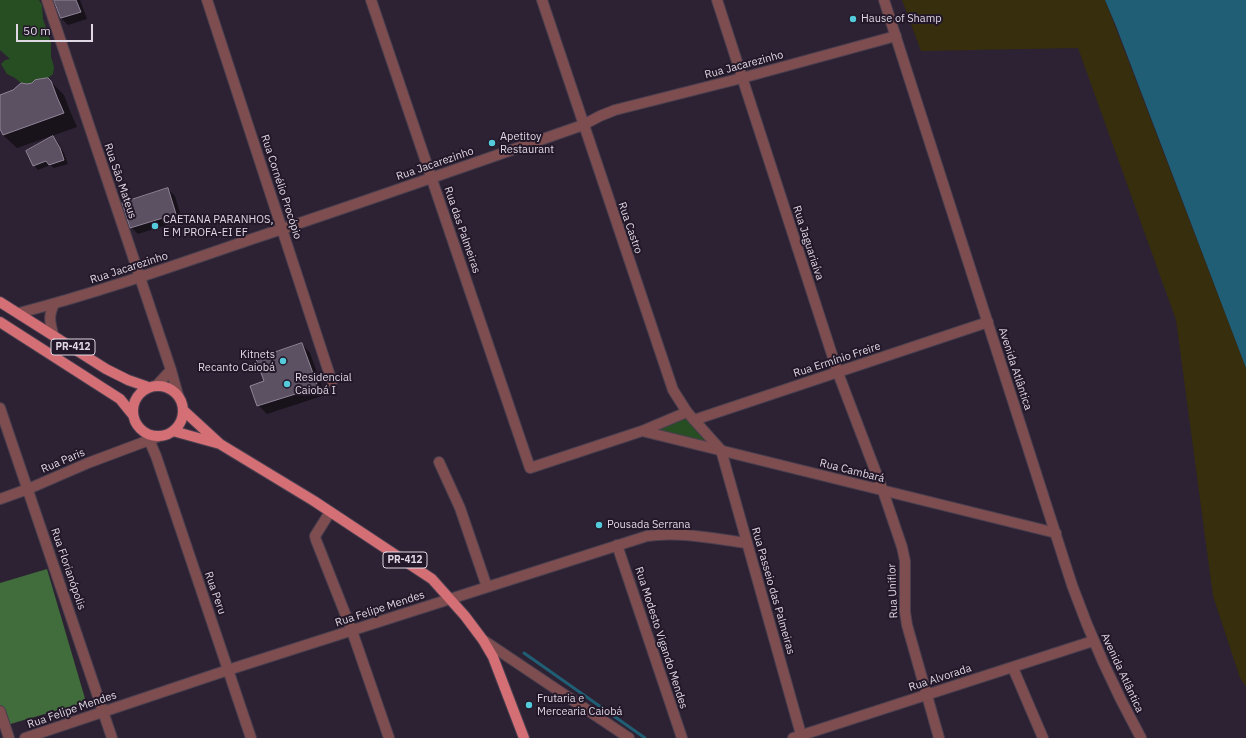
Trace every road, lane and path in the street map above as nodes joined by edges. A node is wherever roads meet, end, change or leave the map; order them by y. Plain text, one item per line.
1 (47, 0) edge
2 (207, 0) edge
3 (371, 0) edge
4 (542, 0) edge
5 (717, 0) edge
6 (884, 0) edge
7 (896, 36) junction
8 (742, 78) junction
9 (583, 125) junction
10 (432, 179) junction
11 (282, 229) junction
12 (140, 277) junction
13 (0, 302) edge
14 (54, 304) junction
15 (19, 313) junction
16 (0, 322) edge
17 (988, 322) junction
18 (53, 334) junction
19 (171, 370) junction
20 (838, 373) junction
21 (332, 382) dead end
22 (152, 386) junction
23 (178, 395) junction
24 (0, 408) edge
25 (183, 410) junction
26 (687, 412) junction
27 (133, 415) junction
28 (694, 420) junction
29 (642, 431) junction
30 (166, 434) junction
31 (146, 435) junction
32 (220, 444) junction
33 (721, 450) junction
34 (156, 456) junction
35 (439, 462) dead end
36 (28, 489) junction
37 (883, 491) junction
38 (0, 499) edge
39 (330, 512) junction
40 (1056, 533) junction
41 (747, 543) junction
42 (617, 545) junction
43 (487, 588) junction
44 (450, 599) junction
45 (352, 631) junction
46 (483, 640) junction
47 (1093, 642) junction
48 (1012, 668) junction
49 (228, 670) junction
50 (927, 695) junction
51 (0, 711) edge
52 (103, 712) junction
53 (799, 737) edge
54 (9, 738) edge
55 (25, 738) edge
56 (112, 738) edge
57 (251, 738) edge
58 (389, 738) edge
59 (524, 738) edge
60 (629, 738) edge
61 (682, 738) edge
62 (939, 738) edge
63 (1043, 738) edge
64 (1141, 738) edge

1 - 12 street, Rua São Mateus
2 - 11 street, Rua Cornélio Procópio
3 - 10 street, Rua das Palmeiras
4 - 9 street, Rua Castro
5 - 8 street, Rua Jaguariaíva
6 - 7 street, Avenida Atlântica
7 - 8 street, Rua Jacarezinho
7 - 17 street, Avenida Atlântica
8 - 9 street, Rua Jacarezinho
8 - 20 street, Rua Jaguariaíva
9 - 10 street, Rua Jacarezinho
9 - 26 street, Rua Castro
10 - 11 street, Rua Jacarezinho
10 - 29 street, Rua das Palmeiras
11 - 12 street, Rua Jacarezinho
11 - 21 street, Rua Cornélio Procópio
12 - 14 street, Rua Jacarezinho
12 - 19 street, Rua São Mateus
13 - 15 main road, PR-412
14 - 15 street, Rua Jacarezinho
14 - 18 street
15 - 18 main road, PR-412
16 - 27 main road, PR-412
17 - 20 street, Rua Ermínio Freire
17 - 40 street, Avenida Atlântica
18 - 22 main road, PR-412
19 - 22 street
19 - 23 street, Rua São Mateus
20 - 28 street, Rua Ermínio Freire
20 - 37 street, Rua Jaguariaíva
22 - 23 main road, PR-412
22 - 27 main road
23 - 25 main road, PR-412
24 - 36 street, Rua Florianópolis
25 - 30 main road
25 - 32 main road, PR-412
26 - 28 street, Rua Castro
26 - 29 street
27 - 31 main road, PR-412
28 - 33 street, Rua Castro
29 - 33 street, Rua Cambará
30 - 31 main road, PR-412
30 - 32 main road, PR-412
30 - 34 street
31 - 34 street, Rua Peru
31 - 36 street, Rua Paris
32 - 39 main road, PR-412
33 - 37 street, Rua Cambará
33 - 41 street, Rua Passeio das Palmeiras
34 - 49 street, Rua Peru
35 - 43 street
36 - 38 street, Rua Paris
36 - 52 street, Rua Florianópolis
37 - 40 street, Rua Cambará
37 - 50 street, Rua Uniflor
39 - 44 main road, PR-412
39 - 45 street
40 - 47 street, Avenida Atlântica
41 - 42 street, Rua Felipe Mendes
41 - 53 street, Rua Passeio das Palmeiras
42 - 43 street, Rua Felipe Mendes
42 - 61 street, Rua Modesto Vigando Mendes
43 - 44 street, Rua Felipe Mendes
44 - 45 street, Rua Felipe Mendes
44 - 46 main road, PR-412
45 - 49 street, Rua Felipe Mendes
45 - 58 street
46 - 59 main road, PR-412
46 - 60 street
47 - 48 street, Rua Alvorada
47 - 64 street, Avenida Atlântica
48 - 50 street, Rua Alvorada
48 - 63 street
49 - 52 street, Rua Felipe Mendes
49 - 57 street, Rua Peru
50 - 53 street, Rua Alvorada
50 - 62 street, Rua Uniflor
51 - 54 street
52 - 55 street, Rua Felipe Mendes
52 - 56 street, Rua Florianópolis

